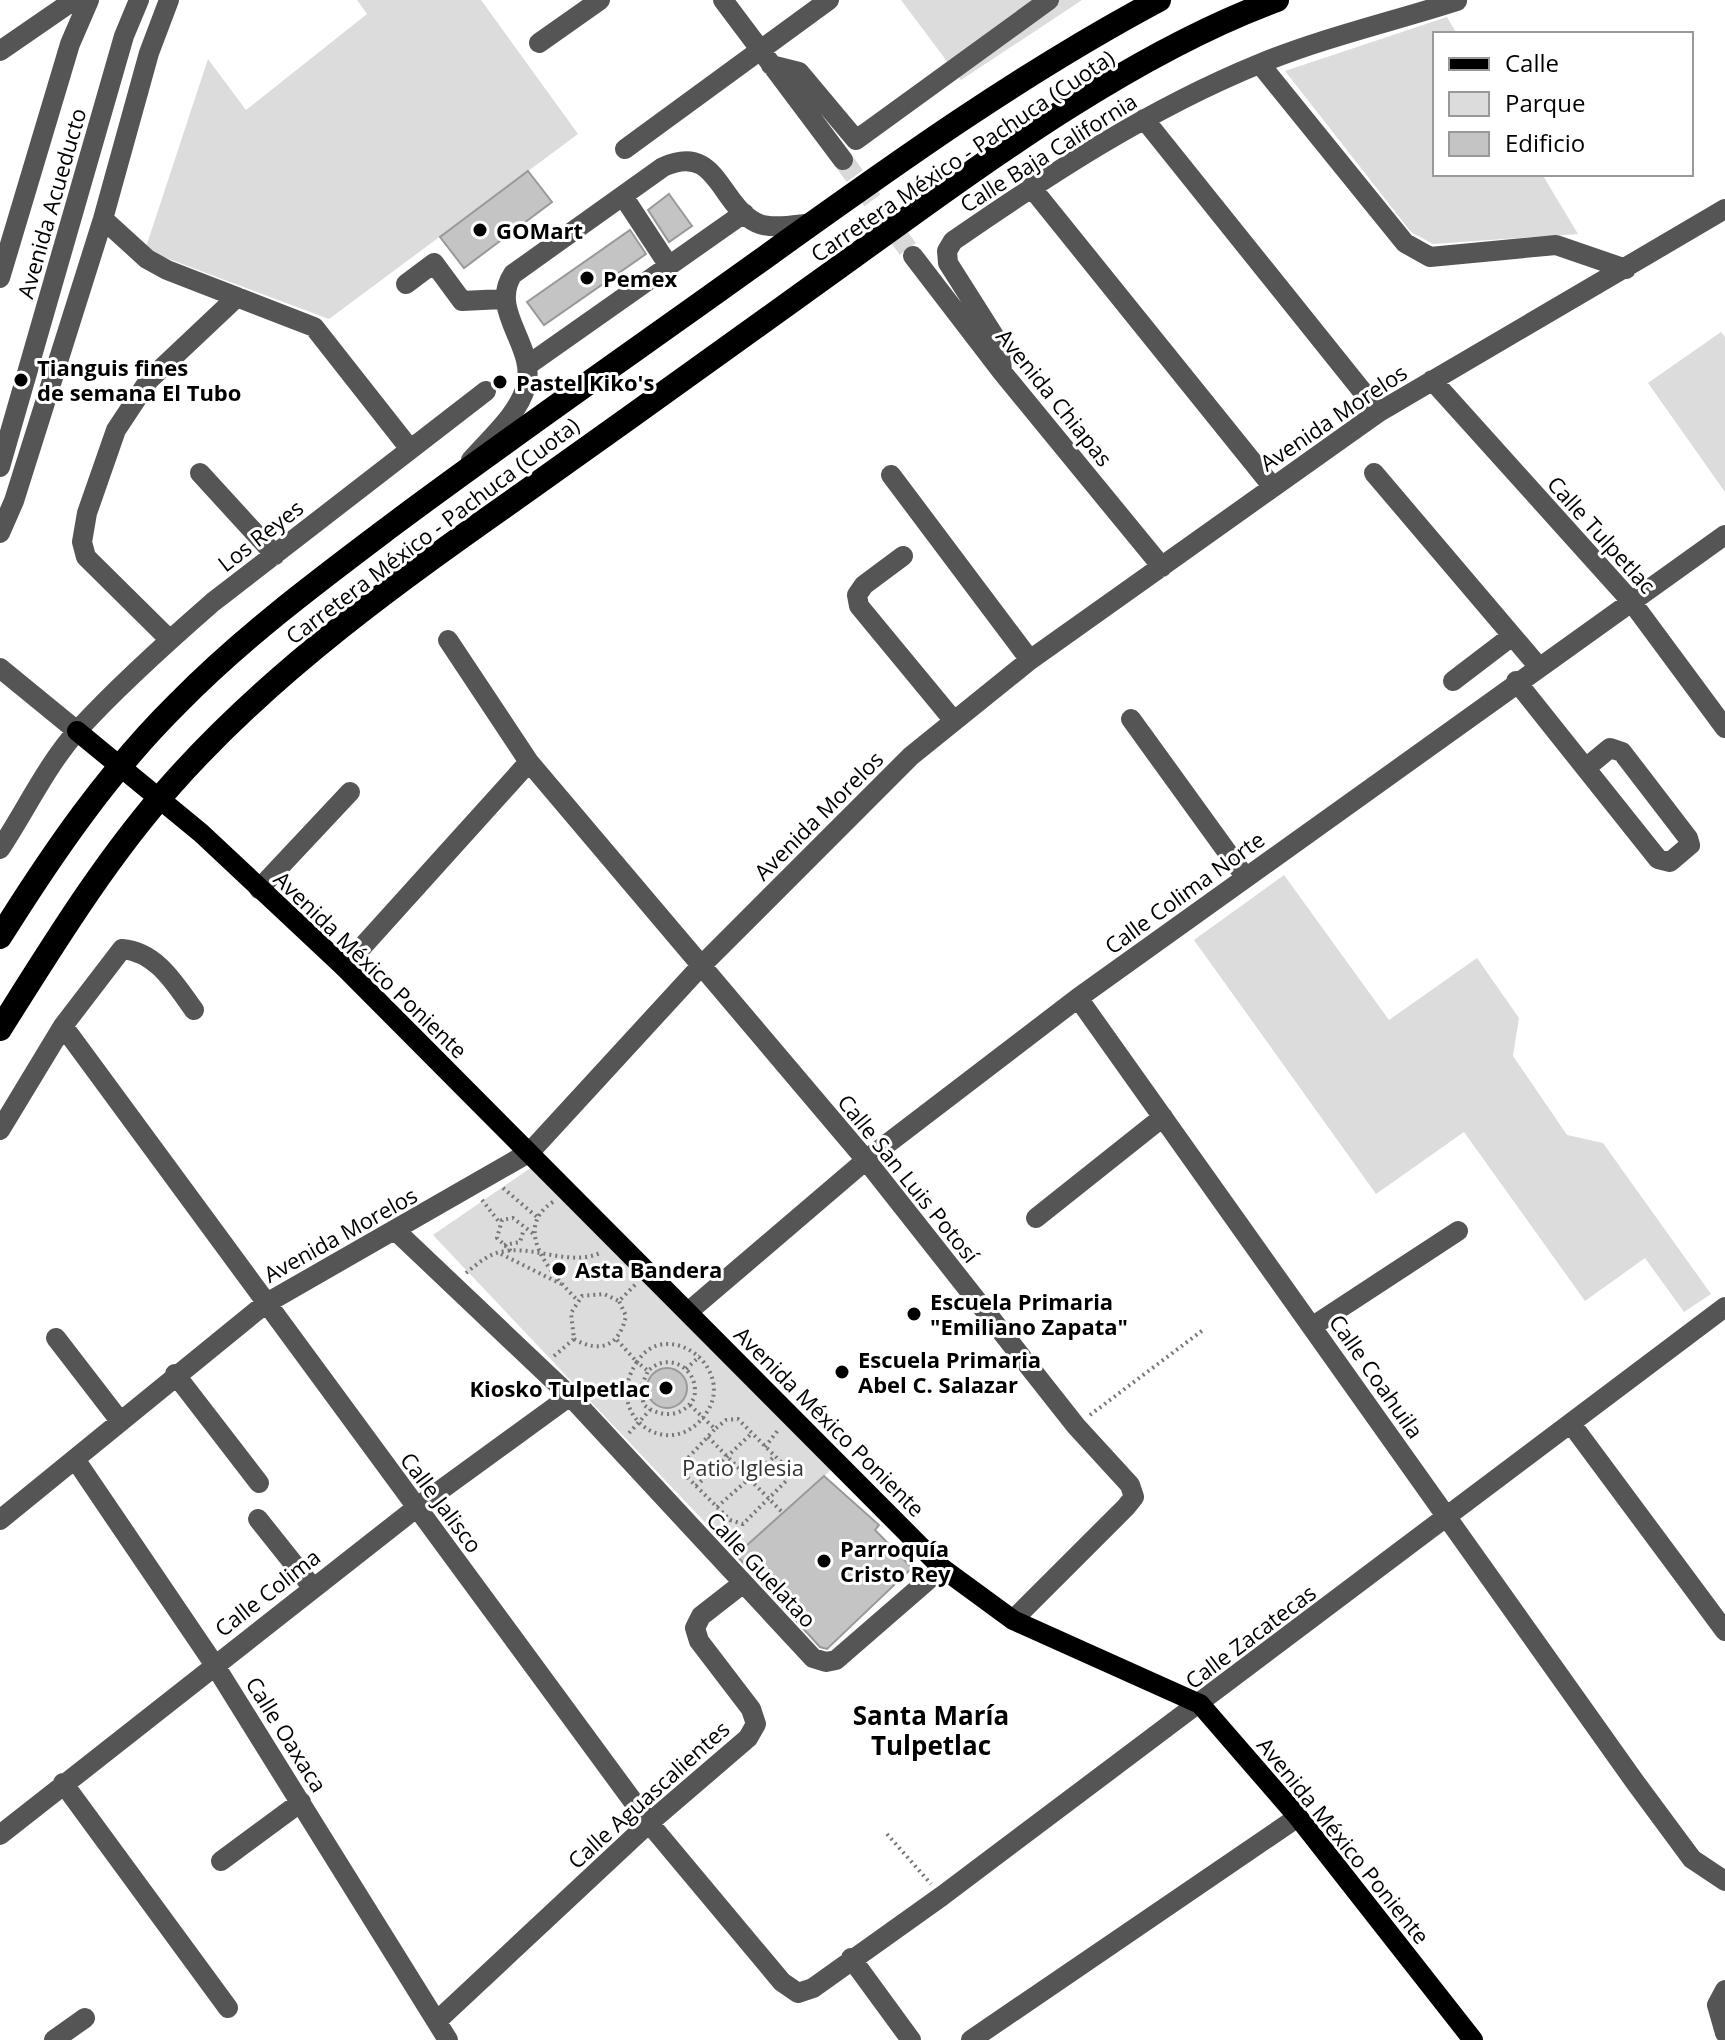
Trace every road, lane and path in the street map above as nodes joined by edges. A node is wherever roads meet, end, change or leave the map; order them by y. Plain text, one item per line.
1 (74, 0) edge
2 (89, 0) edge
3 (139, 0) edge
4 (169, 0) edge
5 (600, 0) edge
6 (723, 0) edge
7 (829, 0) edge
8 (1049, 0) edge
9 (1159, 0) edge
10 (1277, 0) edge
11 (1457, 1) edge
12 (539, 43) dead end
13 (0, 51) edge
14 (766, 59) junction
15 (1260, 64) junction
16 (1144, 119) junction
17 (625, 149) dead end
18 (843, 160) tunnel mouth
19 (1031, 187) junction
20 (623, 196) junction
21 (1725, 209) edge
22 (744, 213) junction
23 (103, 219) junction
24 (814, 223) junction
25 (913, 256) tunnel mouth
26 (669, 266) junction
27 (1626, 269) junction
28 (0, 278) edge
29 (406, 284) dead end
30 (237, 297) junction
31 (503, 299) junction
32 (528, 365) junction
33 (1002, 372) junction
34 (1432, 380) junction
35 (486, 391) dead end
36 (1379, 412) junction
37 (410, 449) junction
38 (0, 467) edge
39 (200, 473) dead end
40 (1374, 473) dead end
41 (891, 475) dead end
42 (456, 477) junction
43 (1272, 486) junction
44 (0, 533) edge
45 (1725, 535) edge
46 (275, 555) junction
47 (903, 556) dead end
48 (1162, 567) junction
49 (1631, 601) junction
50 (1512, 636) junction
51 (170, 640) junction
52 (448, 640) dead end
53 (1030, 660) junction
54 (1538, 666) junction
55 (0, 668) edge
56 (1453, 681) dead end
57 (1516, 681) junction
58 (1131, 719) dead end
59 (954, 721) junction
60 (1725, 728) edge
61 (77, 731) junction
62 (529, 762) junction
63 (1587, 767) junction
64 (350, 792) dead end
65 (0, 849) edge
66 (1246, 878) junction
67 (259, 889) junction
68 (0, 937) edge
69 (344, 967) junction
70 (700, 967) junction
71 (1078, 998) junction
72 (194, 1010) dead end
73 (63, 1026) junction
74 (0, 1029) edge
75 (1163, 1117) junction
76 (0, 1130) edge
77 (530, 1152) junction
78 (866, 1160) junction
79 (480, 1182) junction
80 (570, 1193) junction
81 (537, 1217) junction
82 (1036, 1218) dead end
83 (500, 1223) junction
84 (523, 1227) junction
85 (396, 1231) junction
86 (1458, 1231) dead end
87 (536, 1236) junction
88 (501, 1244) junction
89 (621, 1244) junction
90 (499, 1252) junction
91 (513, 1252) junction
92 (539, 1253) junction
93 (648, 1271) junction
94 (452, 1284) junction
95 (563, 1285) junction
96 (578, 1301) junction
97 (619, 1301) junction
98 (265, 1304) junction
99 (1724, 1311) edge
100 (688, 1312) junction
101 (1313, 1326) junction
102 (1203, 1330) dead end
103 (56, 1338) dead end
104 (574, 1339) junction
105 (617, 1340) junction
106 (637, 1362) junction
107 (540, 1368) junction
108 (648, 1371) junction
109 (175, 1374) junction
110 (570, 1396) junction
111 (690, 1405) junction
112 (650, 1410) junction
113 (703, 1417) junction
114 (120, 1421) junction
115 (639, 1423) junction
116 (1572, 1425) junction
117 (1076, 1426) junction
118 (715, 1429) junction
119 (752, 1433) junction
120 (708, 1437) junction
121 (616, 1446) junction
122 (775, 1456) junction
123 (727, 1457) junction
124 (75, 1459) junction
125 (749, 1479) junction
126 (259, 1483) dead end
127 (696, 1486) junction
128 (769, 1499) junction
129 (717, 1507) junction
130 (416, 1508) junction
131 (783, 1513) dead end
132 (1445, 1517) junction
133 (258, 1519) dead end
134 (0, 1520) edge
135 (942, 1568) junction
136 (742, 1584) junction
137 (313, 1588) junction
138 (1013, 1620) junction
139 (1725, 1631) edge
140 (214, 1664) junction
141 (1200, 1704) junction
142 (63, 1783) junction
143 (301, 1802) junction
144 (1298, 1817) junction
145 (649, 1823) junction
146 (887, 1834) dead end
147 (0, 1835) edge
148 (221, 1861) dead end
149 (1725, 1881) edge
150 (942, 1896) junction
151 (851, 1958) junction
152 (1725, 1990) edge
153 (798, 1993) joint
154 (228, 2008) dead end
155 (85, 2018) dead end
156 (1725, 2033) edge
157 (443, 2034) edge
158 (54, 2040) edge
159 (911, 2040) edge
160 (971, 2040) edge
161 (1473, 2040) edge

1 - 13 street
2 - 28 street, Avenida Acueducto
3 - 38 street, Avenida Acueducto
4 - 23 street
5 - 12 street
6 - 14 street
7 - 14 street
8 - 14 street
9 - 24 highway, Carretera México - Pachuca (Cuota)
10 - 74 highway, Carretera México - Pachuca (Cuota)
11 - 15 street, Calle Baja California
14 - 17 street
14 - 18 street
15 - 16 street, Calle Baja California
15 - 27 street
16 - 19 street, Calle Baja California
16 - 36 street
19 - 33 street, Calle Baja California
19 - 43 street
20 - 22 street
20 - 26 street
20 - 31 street
21 - 27 street, Avenida Morelos
22 - 24 street
22 - 26 street
23 - 30 street
23 - 44 street
24 - 42 highway, Carretera México - Pachuca (Cuota)
25 - 33 street, Avenida Chiapas
26 - 32 street
27 - 34 street, Avenida Morelos
29 - 31 street
30 - 37 street
30 - 51 street
31 - 32 street
32 - 42 street
33 - 48 street, Avenida Chiapas
34 - 36 street, Avenida Morelos
34 - 49 street, Calle Tulpetlac
35 - 37 street, Los Reyes
36 - 43 street, Avenida Morelos
37 - 46 street, Los Reyes
39 - 46 street
40 - 50 street
41 - 53 street
42 - 68 highway, Carretera México - Pachuca (Cuota)
43 - 48 street, Avenida Morelos
45 - 49 street, Calle Colima Norte
46 - 51 street, Los Reyes
47 - 59 street
48 - 53 street, Avenida Morelos
49 - 54 street, Calle Colima Norte
49 - 60 street, Calle Tulpetlac
50 - 54 street
50 - 56 street
51 - 61 street, Los Reyes
52 - 62 street, Calle San Luis Potosí
53 - 59 street, Avenida Morelos
54 - 57 street, Calle Colima Norte
55 - 61 street
57 - 63 street
57 - 66 street, Calle Colima Norte
58 - 66 street
59 - 70 street, Avenida Morelos
61 - 65 street, Los Reyes
61 - 67 main road, Avenida México Poniente
62 - 69 street
62 - 70 street, Calle San Luis Potosí
63 - 63 street
64 - 67 street
66 - 71 street, Calle Colima Norte
67 - 69 main road, Avenida México Poniente
69 - 77 main road, Avenida México Poniente
70 - 77 street, Avenida Morelos
70 - 78 street, Calle San Luis Potosí
71 - 75 street, Calle Coahuila
71 - 78 street, Calle Colima Norte
72 - 73 street
73 - 76 street
73 - 98 street, Calle Jalisco
75 - 82 street
75 - 101 street, Calle Coahuila
77 - 79 street, Avenida Morelos
77 - 80 main road, Avenida México Poniente
78 - 100 street, Calle Colima Norte
78 - 117 street, Calle San Luis Potosí
79 - 81 path
79 - 83 path
79 - 85 street, Avenida Morelos
80 - 81 path
80 - 89 main road, Avenida México Poniente
81 - 87 path
83 - 84 path
83 - 88 path
84 - 87 path
84 - 88 path
85 - 94 street, Calle Guelatao
85 - 98 street, Avenida Morelos
86 - 101 street
87 - 92 path
88 - 91 path
89 - 92 path
89 - 93 main road, Avenida México Poniente
90 - 91 path
90 - 94 path
90 - 95 path
91 - 92 path
92 - 95 path
93 - 97 path
93 - 100 main road, Avenida México Poniente
94 - 107 street, Calle Guelatao
95 - 96 path
96 - 97 path
96 - 104 path
97 - 105 path
98 - 109 street, Avenida Morelos
98 - 130 street, Calle Jalisco
99 - 116 street, Calle Zacatecas
100 - 135 main road, Avenida México Poniente
101 - 132 street, Calle Coahuila
102 - 117 path
103 - 114 street
104 - 105 path
104 - 107 path
105 - 106 path
106 - 108 path
106 - 113 path
106 - 115 path
107 - 110 street, Calle Guelatao
108 - 111 path
108 - 112 path
109 - 114 street, Avenida Morelos
109 - 126 street
110 - 121 street, Calle Guelatao
110 - 130 street, Calle Colima
111 - 112 path
111 - 113 path
112 - 115 path
113 - 115 path
113 - 118 path
114 - 124 street, Avenida Morelos
115 - 121 path
116 - 132 street, Calle Zacatecas
116 - 139 street
117 - 138 street, Calle San Luis Potosí
118 - 119 path
118 - 120 path
119 - 122 path
119 - 123 path
120 - 123 path
120 - 127 path
121 - 136 street, Calle Guelatao
122 - 125 path
122 - 128 path
123 - 125 path
123 - 127 path
124 - 134 street, Avenida Morelos
124 - 140 street, Calle Oaxaca
125 - 128 path
125 - 129 path
127 - 129 path
128 - 129 path
128 - 131 path
130 - 137 street, Calle Colima
130 - 145 street, Calle Jalisco
132 - 141 street, Calle Zacatecas
132 - 149 street, Calle Coahuila
133 - 137 street
135 - 136 street, Calle Guelatao
135 - 138 main road, Avenida México Poniente
136 - 145 street, Calle Aguascalientes
137 - 140 street, Calle Colima
138 - 141 main road, Avenida México Poniente
140 - 142 street, Calle Colima
140 - 143 street, Calle Oaxaca
141 - 144 main road, Avenida México Poniente
141 - 150 street, Calle Zacatecas
142 - 147 street, Calle Colima
142 - 154 street
143 - 148 street
143 - 157 street, Calle Oaxaca
144 - 160 street
144 - 161 main road, Avenida México Poniente
145 - 153 street, Calle Jalisco
145 - 157 street, Calle Aguascalientes
146 - 150 path
150 - 151 street, Calle Zacatecas
151 - 153 street, Calle Zacatecas
151 - 159 street
152 - 156 street
155 - 158 street

